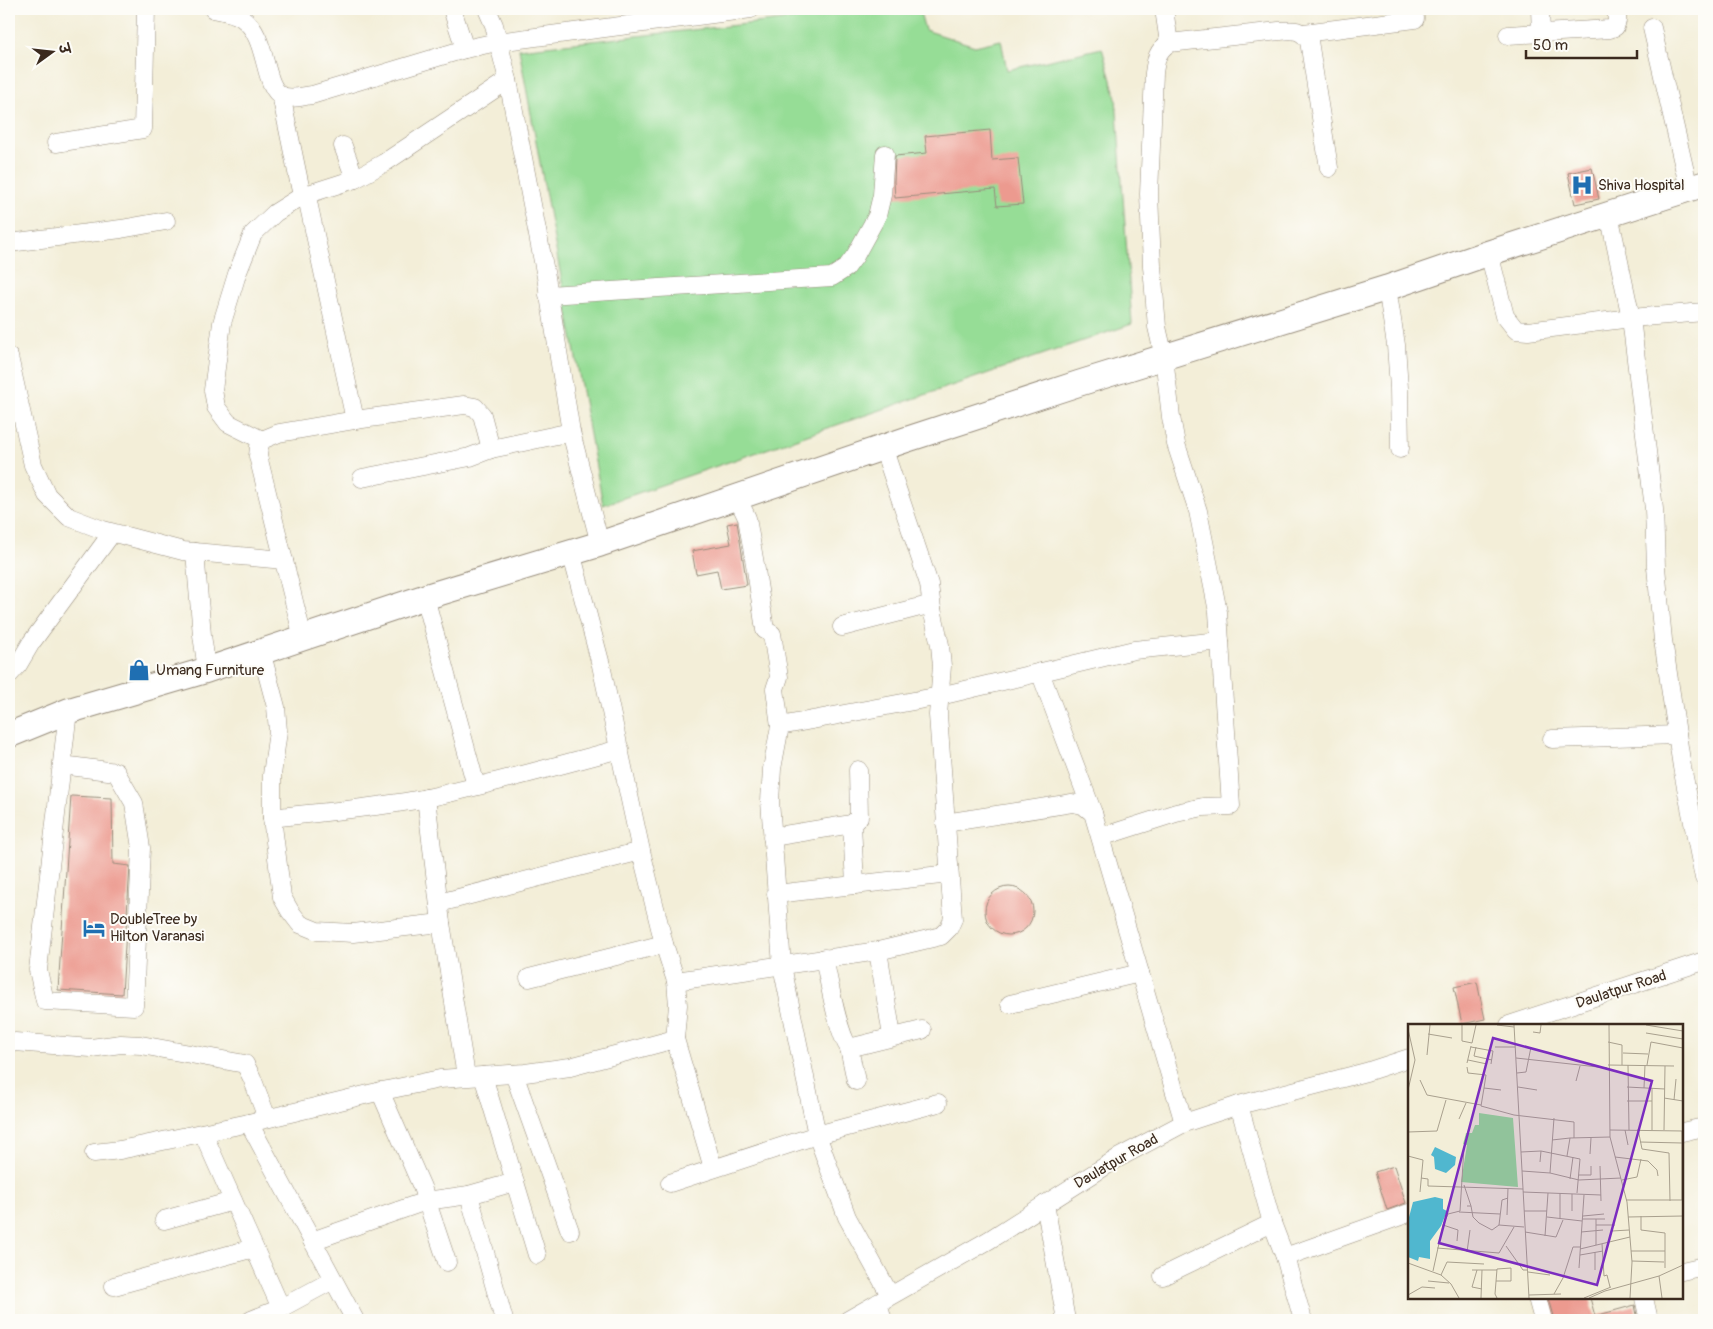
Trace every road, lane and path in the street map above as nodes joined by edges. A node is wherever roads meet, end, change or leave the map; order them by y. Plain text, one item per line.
1 (146, 9) edge
2 (213, 9) edge
3 (452, 9) edge
4 (487, 9) edge
5 (751, 9) edge
6 (1164, 9) edge
7 (1414, 9) edge
8 (1540, 9) edge
9 (1617, 9) edge
10 (1652, 28) dead end
11 (1304, 33) junction
12 (1541, 33) junction
13 (1508, 35) dead end
14 (497, 42) junction
15 (1170, 44) junction
16 (465, 49) junction
17 (508, 80) junction
18 (281, 95) junction
19 (56, 143) dead end
20 (343, 146) dead end
21 (884, 154) dead end
22 (1329, 168) dead end
23 (355, 179) junction
24 (1697, 186) edge
25 (302, 196) junction
26 (1609, 214) junction
27 (166, 221) dead end
28 (9, 243) edge
29 (1489, 253) junction
30 (1387, 288) junction
31 (548, 295) junction
32 (1704, 312) edge
33 (1632, 318) junction
34 (9, 357) edge
35 (1164, 357) junction
36 (355, 420) junction
37 (571, 432) junction
38 (262, 440) junction
39 (883, 447) junction
40 (491, 449) junction
41 (1400, 449) dead end
42 (362, 478) dead end
43 (737, 497) junction
44 (112, 533) junction
45 (600, 544) junction
46 (195, 552) junction
47 (570, 552) junction
48 (284, 560) junction
49 (425, 597) junction
50 (932, 609) junction
51 (842, 627) dead end
52 (303, 638) junction
53 (1220, 641) junction
54 (261, 651) junction
55 (207, 670) junction
56 (1040, 672) junction
57 (9, 674) edge
58 (940, 696) junction
59 (68, 711) junction
60 (780, 726) junction
61 (9, 735) edge
62 (1677, 735) junction
63 (1552, 739) dead end
64 (620, 749) junction
65 (62, 766) junction
66 (858, 770) dead end
67 (476, 786) junction
68 (426, 798) junction
69 (1093, 813) junction
70 (272, 818) junction
71 (945, 823) junction
72 (852, 824) junction
73 (772, 837) junction
74 (1101, 837) junction
75 (641, 851) junction
76 (949, 874) junction
77 (1704, 878) edge
78 (856, 885) junction
79 (776, 894) junction
80 (439, 903) junction
81 (441, 923) junction
82 (664, 944) junction
83 (878, 951) junction
84 (824, 958) junction
85 (1704, 961) edge
86 (782, 966) junction
87 (1140, 973) junction
88 (529, 978) dead end
89 (676, 981) junction
90 (1010, 1004) dead end
91 (1512, 1024) edge
92 (922, 1030) dead end
93 (892, 1036) junction
94 (675, 1039) junction
95 (9, 1044) edge
96 (849, 1048) junction
97 (1408, 1058) edge
98 (514, 1074) junction
99 (475, 1076) junction
100 (856, 1081) dead end
101 (380, 1091) junction
102 (938, 1103) dead end
103 (1238, 1105) junction
104 (267, 1118) junction
105 (249, 1123) junction
106 (1184, 1124) junction
107 (1704, 1127) edge
108 (203, 1132) junction
109 (1683, 1132) edge
110 (817, 1135) junction
111 (94, 1153) dead end
112 (713, 1168) junction
113 (515, 1182) junction
114 (670, 1183) dead end
115 (469, 1195) junction
116 (234, 1201) junction
117 (426, 1201) junction
118 (1045, 1204) junction
119 (1408, 1213) edge
120 (164, 1220) dead end
121 (1272, 1223) junction
122 (570, 1232) dead end
123 (312, 1241) junction
124 (254, 1248) junction
125 (537, 1255) dead end
126 (1285, 1257) junction
127 (447, 1262) dead end
128 (1704, 1266) edge
129 (1683, 1271) edge
130 (1162, 1276) dead end
131 (333, 1280) junction
132 (114, 1286) dead end
133 (884, 1299) junction
134 (1537, 1299) edge
135 (1644, 1299) edge
136 (281, 1308) junction
137 (251, 1320) edge
138 (355, 1320) edge
139 (504, 1320) edge
140 (848, 1320) edge
141 (883, 1320) edge
142 (1066, 1320) edge
143 (1303, 1320) edge
144 (1543, 1320) edge
145 (1650, 1320) edge

1 - 19 street
2 - 18 street
3 - 16 street
4 - 14 street
5 - 14 street
6 - 15 street
7 - 11 street
8 - 12 street
9 - 12 street
10 - 24 street
11 - 15 street
11 - 22 street
12 - 13 street
14 - 16 street
14 - 17 street
15 - 35 street
16 - 18 street
17 - 23 street
17 - 31 street
18 - 25 street
20 - 23 street
21 - 31 street
23 - 25 street
24 - 26 highway
25 - 36 street
25 - 38 street
26 - 29 highway
26 - 33 street
27 - 28 street
29 - 30 highway
29 - 33 street
30 - 35 highway
30 - 41 street
31 - 37 street
32 - 33 street
33 - 62 street
34 - 44 street
35 - 39 highway
35 - 53 street
36 - 38 street
36 - 40 street
37 - 40 street
37 - 45 street
38 - 48 street
39 - 43 highway
39 - 50 street
40 - 42 street
43 - 45 highway
43 - 60 street
44 - 46 street
44 - 57 street
45 - 47 highway
46 - 48 street
46 - 55 street
47 - 49 highway
47 - 64 street
48 - 52 street
49 - 52 highway
49 - 67 street
50 - 51 street
50 - 58 street
52 - 54 highway
53 - 56 street
53 - 74 street
54 - 55 highway
54 - 70 street
55 - 59 highway
56 - 58 street
56 - 69 street
58 - 60 street
58 - 71 street
59 - 61 highway
59 - 65 street
60 - 73 street
62 - 63 street
62 - 77 street
64 - 67 street
64 - 75 street
65 - 65 street
66 - 72 street
67 - 68 street
68 - 70 street
68 - 80 street
69 - 71 street
69 - 74 street
70 - 81 street
71 - 76 street
72 - 73 street
72 - 78 street
73 - 79 street
74 - 87 street
75 - 80 street
75 - 82 street
76 - 78 street
76 - 83 street
78 - 79 street
79 - 86 street
80 - 81 street
81 - 99 street
82 - 88 street
82 - 89 street
83 - 84 street
83 - 93 street
84 - 86 street
84 - 96 street
85 - 91 street, Daulatpur Road
86 - 89 street
86 - 110 street
87 - 90 street
87 - 106 street
89 - 94 street
92 - 93 street
93 - 96 street
94 - 98 street
94 - 112 street
95 - 104 street
96 - 100 street
97 - 103 street, Daulatpur Road
98 - 99 street
98 - 122 street
99 - 101 street
99 - 113 street
101 - 104 street
101 - 117 street
102 - 110 street
103 - 106 street, Daulatpur Road
103 - 121 street
104 - 105 street
105 - 108 street
105 - 123 street
106 - 118 street, Daulatpur Road
107 - 109 street
108 - 111 street
108 - 116 street
110 - 112 street
110 - 133 street
112 - 114 street
113 - 115 street
113 - 125 street
115 - 117 street
115 - 139 street
116 - 120 street
116 - 124 street
117 - 123 street
117 - 127 street
118 - 133 street, Daulatpur Road
118 - 142 street
119 - 126 street
121 - 126 street
121 - 130 street
123 - 131 street
124 - 132 street
124 - 136 street
126 - 143 street
128 - 129 street
131 - 136 street
131 - 138 street
133 - 140 street, Daulatpur Road
133 - 141 street
134 - 144 street
135 - 145 street
136 - 137 street

